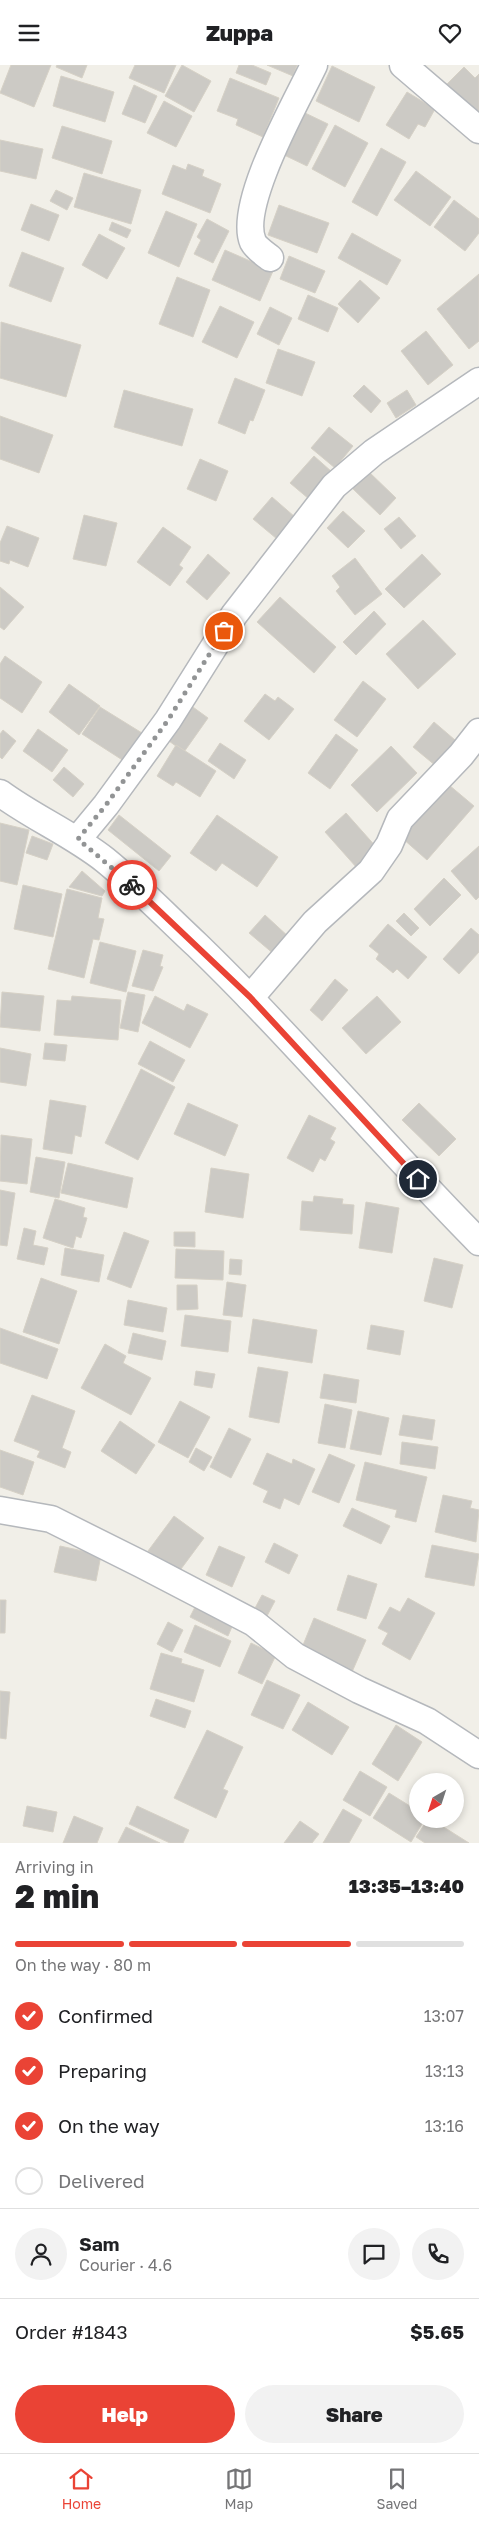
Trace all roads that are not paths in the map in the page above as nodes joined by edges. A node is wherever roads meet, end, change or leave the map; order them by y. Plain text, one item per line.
1 (314, 65) edge
2 (410, 67) edge
3 (479, 130) edge
4 (270, 258) dead end
5 (479, 381) edge
6 (479, 732) edge
7 (0, 793) edge
8 (78, 839) junction
9 (250, 997) junction
10 (479, 1242) edge
11 (0, 1510) edge
12 (479, 1755) edge

1 - 4 street
2 - 3 street
5 - 8 street
6 - 9 street
7 - 8 street
8 - 9 street
9 - 10 street
11 - 12 street

